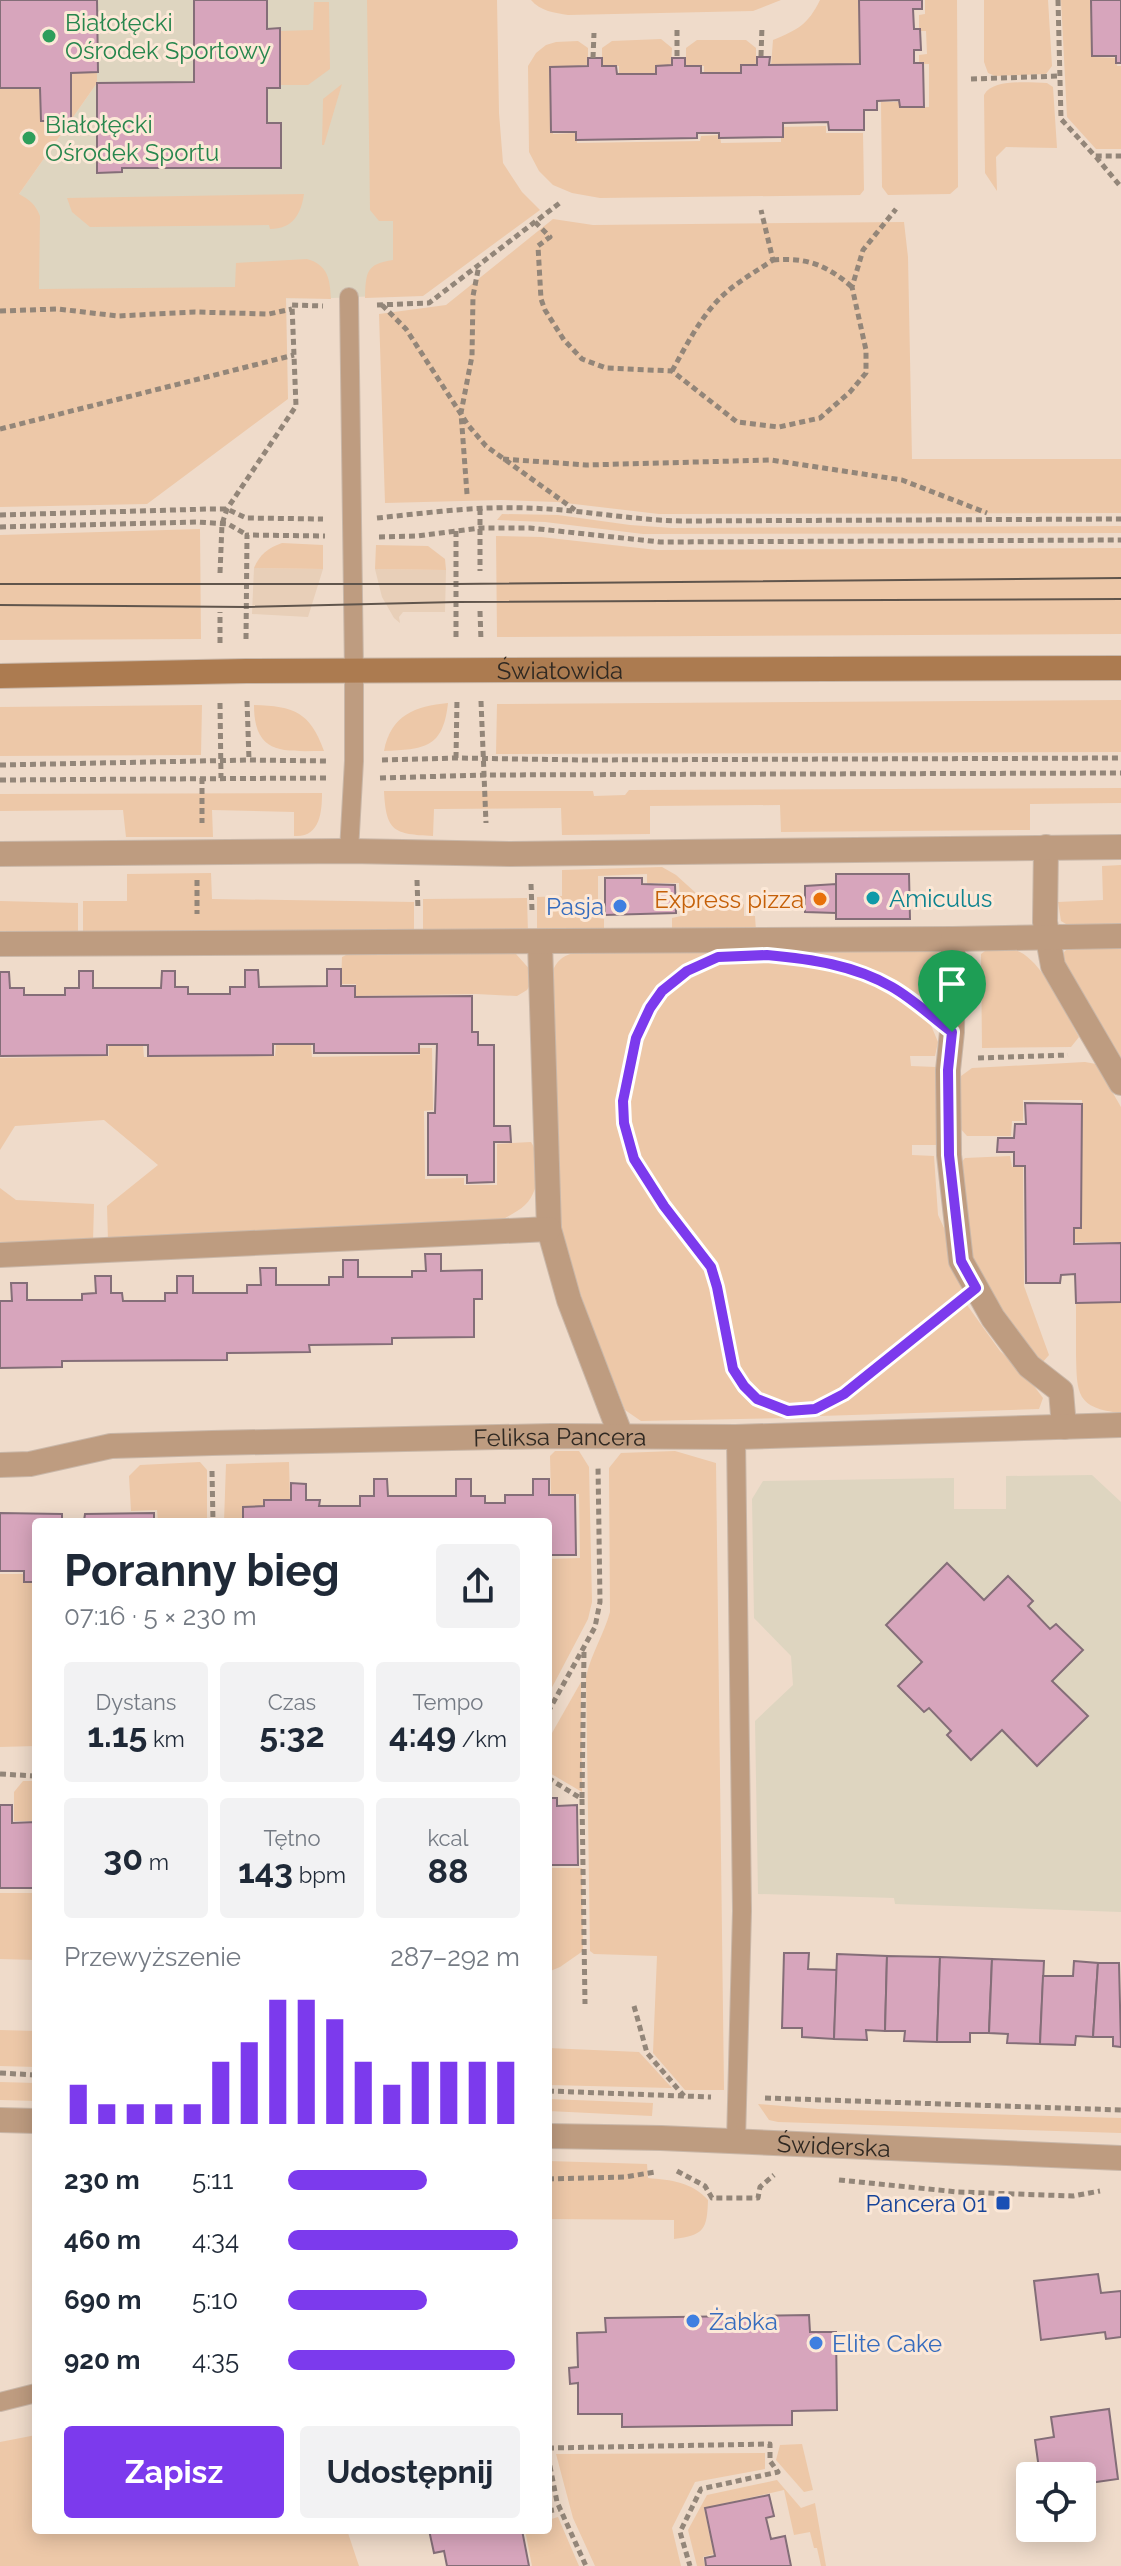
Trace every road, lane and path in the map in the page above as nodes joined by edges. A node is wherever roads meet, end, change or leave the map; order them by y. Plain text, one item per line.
1 (1058, 0) edge
2 (762, 26) dead end
3 (677, 30) dead end
4 (594, 33) dead end
5 (761, 56) dead end
6 (593, 58) dead end
7 (677, 58) dead end
8 (1060, 76) junction
9 (971, 79) dead end
10 (1095, 156) junction
11 (1121, 156) edge
12 (1121, 187) edge
13 (896, 209) dead end
14 (761, 210) dead end
15 (535, 222) dead end
16 (773, 260) junction
17 (479, 265) dead end
18 (852, 287) junction
19 (349, 297) dead end
20 (382, 305) dead end
21 (292, 309) dead end
22 (0, 311) edge
23 (294, 355) dead end
24 (672, 371) junction
25 (461, 413) junction
26 (0, 429) edge
27 (503, 459) junction
28 (467, 494) dead end
29 (227, 509) junction
30 (480, 509) junction
31 (576, 511) dead end
32 (987, 513) dead end
33 (0, 515) edge
34 (376, 518) dead end
35 (324, 519) dead end
36 (1121, 519) edge
37 (222, 524) junction
38 (0, 527) edge
39 (480, 528) junction
40 (456, 531) junction
41 (247, 535) junction
42 (324, 536) dead end
43 (377, 537) dead end
44 (1121, 540) edge
45 (480, 571) dead end
46 (220, 573) dead end
47 (480, 611) dead end
48 (220, 612) dead end
49 (456, 641) dead end
50 (481, 642) dead end
51 (220, 644) dead end
52 (246, 645) dead end
53 (1121, 668) edge
54 (354, 671) junction
55 (0, 676) edge
56 (247, 699) dead end
57 (220, 700) dead end
58 (457, 700) dead end
59 (456, 758) junction
60 (1121, 758) edge
61 (249, 760) junction
62 (380, 760) dead end
63 (221, 761) junction
64 (329, 761) dead end
65 (0, 765) edge
66 (1121, 773) edge
67 (221, 778) junction
68 (328, 778) dead end
69 (380, 778) dead end
70 (0, 780) edge
71 (1046, 847) junction
72 (1121, 847) edge
73 (349, 851) junction
74 (417, 852) junction
75 (0, 854) edge
76 (1047, 936) junction
77 (1121, 936) edge
78 (953, 939) junction
79 (419, 943) junction
80 (540, 943) junction
81 (0, 944) edge
82 (697, 966) dead end
83 (851, 969) dead end
84 (952, 1032) junction
85 (1103, 1053) junction
86 (949, 1060) junction
87 (1121, 1083) edge
88 (549, 1229) junction
89 (0, 1255) edge
90 (976, 1288) junction
91 (825, 1404) dead end
92 (778, 1407) dead end
93 (1121, 1425) edge
94 (1064, 1427) junction
95 (610, 1436) junction
96 (736, 1437) junction
97 (212, 1443) junction
98 (0, 1465) edge
99 (213, 1518) edge
100 (584, 1648) junction
101 (552, 1705) edge
102 (0, 1774) edge
103 (32, 1776) edge
104 (552, 1780) edge
105 (582, 1799) junction
106 (585, 2004) dead end
107 (634, 2006) dead end
108 (0, 2073) edge
109 (32, 2075) edge
110 (552, 2091) edge
111 (684, 2096) junction
112 (737, 2097) junction
113 (1121, 2110) edge
114 (0, 2120) edge
115 (32, 2121) edge
116 (552, 2136) edge
117 (736, 2141) junction
118 (1121, 2158) edge
119 (661, 2171) dead end
120 (552, 2179) edge
121 (32, 2394) edge
122 (0, 2402) edge
123 (552, 2448) edge
124 (552, 2474) edge
125 (560, 2509) junction
126 (552, 2510) edge
127 (586, 2566) edge
128 (690, 2566) edge

1 - 8 path
2 - 5 path
3 - 7 path
4 - 6 path
8 - 9 path
8 - 10 path
10 - 11 path
10 - 12 path
13 - 18 path
14 - 16 path
15 - 24 path
16 - 18 path
16 - 24 path
17 - 25 path
18 - 24 path
19 - 54 lane
20 - 25 path
21 - 22 path
23 - 26 path
25 - 27 path
25 - 28 path
27 - 31 path
27 - 32 path
29 - 33 path
29 - 35 path
29 - 37 path
30 - 34 path
30 - 36 path
30 - 39 path
37 - 38 path
37 - 41 path
37 - 46 path
39 - 40 path
39 - 44 path
39 - 45 path
40 - 43 path
40 - 49 path
41 - 42 path
41 - 52 path
47 - 50 path
48 - 51 path
53 - 54 street, Światowida
54 - 55 street, Światowida
54 - 73 lane
56 - 61 path
57 - 63 path
58 - 59 path
59 - 60 path
59 - 62 path
61 - 63 path
61 - 64 path
63 - 65 path
63 - 67 path
66 - 69 path
67 - 68 path
67 - 70 path
71 - 72 street
71 - 74 street
71 - 76 street
73 - 74 street
73 - 75 street
74 - 79 path
76 - 77 street
76 - 78 street
76 - 85 street
78 - 80 street
78 - 84 street
79 - 80 street
79 - 81 street
80 - 88 street
82 - 92 path
83 - 84 path
84 - 86 street
85 - 86 path
85 - 87 street
86 - 90 street
88 - 89 street
88 - 95 street
90 - 91 path
90 - 94 street
93 - 94 street, Feliksa Pancera
94 - 96 street, Feliksa Pancera
95 - 96 street, Feliksa Pancera
95 - 97 street, Feliksa Pancera
95 - 100 path
96 - 112 lane
97 - 98 street, Feliksa Pancera
97 - 99 path
100 - 101 path
100 - 105 path
102 - 103 path
104 - 105 path
105 - 106 path
107 - 111 path
108 - 109 path
110 - 111 path
111 - 112 path
112 - 113 path
112 - 117 lane
114 - 115 street
116 - 117 street, Świderska
117 - 118 street, Świderska
119 - 120 path
121 - 122 lane
123 - 128 path
124 - 125 path
125 - 126 path
125 - 127 path

